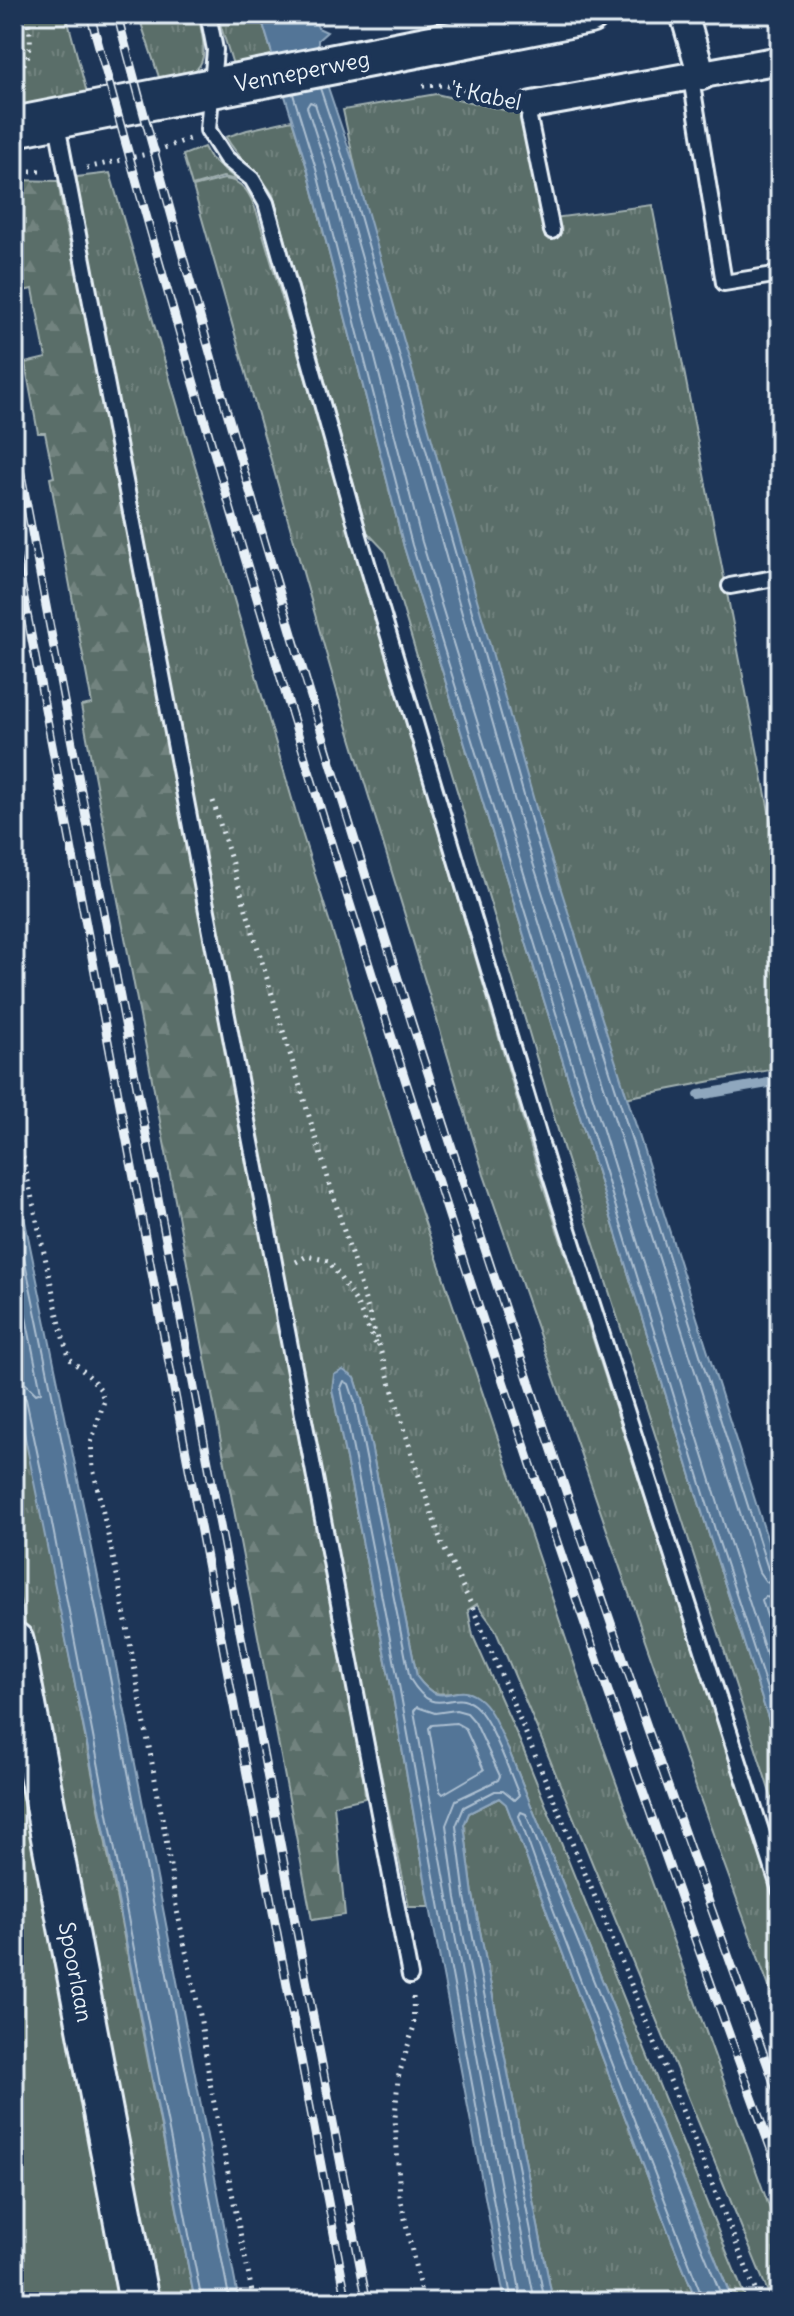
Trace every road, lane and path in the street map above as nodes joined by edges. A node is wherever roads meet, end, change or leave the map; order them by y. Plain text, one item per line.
1 (26, 14) edge
2 (208, 14) edge
3 (589, 14) edge
4 (684, 14) edge
5 (780, 60) edge
6 (14, 77) edge
7 (697, 77) junction
8 (224, 86) junction
9 (410, 87) dead end
10 (532, 105) junction
11 (56, 119) junction
12 (14, 127) edge
13 (208, 130) junction
14 (65, 170) junction
15 (552, 231) dead end
16 (14, 274) edge
17 (780, 274) edge
18 (17, 292) dead end
19 (780, 577) edge
20 (730, 586) dead end
21 (211, 792) dead end
22 (14, 1118) edge
23 (277, 1281) junction
24 (386, 1366) junction
25 (14, 1642) edge
26 (780, 1890) edge
27 (410, 1976) joint
28 (139, 2302) edge
29 (254, 2302) edge
30 (423, 2302) edge
31 (760, 2302) edge

1 - 6 path
2 - 8 lane
3 - 8 main road, Venneperweg
4 - 7 street
5 - 7 street, 't Kabel
7 - 10 street, 't Kabel
7 - 17 lane
8 - 11 main road, Venneperweg
8 - 13 lane
9 - 10 path, 't Kabel
10 - 15 lane
11 - 12 main road, Venneperweg
11 - 14 lane
13 - 14 path
13 - 26 lane
14 - 23 lane
16 - 18 path
19 - 20 lane
21 - 24 path
22 - 29 path
23 - 24 path
23 - 27 lane
24 - 31 path
25 - 28 main road, Spoorlaan
27 - 30 path

